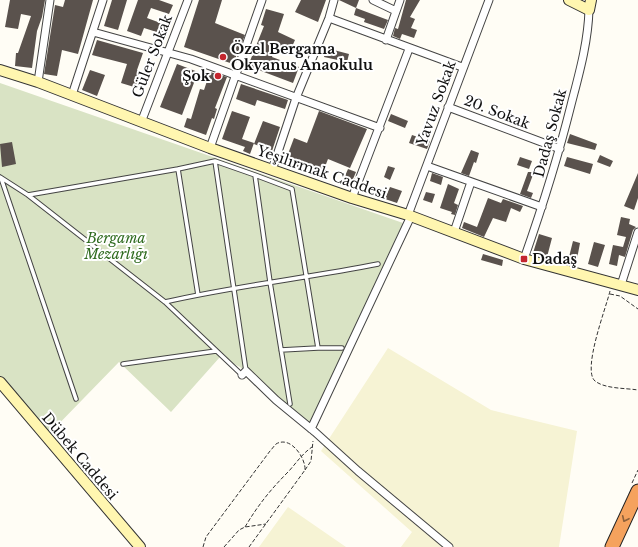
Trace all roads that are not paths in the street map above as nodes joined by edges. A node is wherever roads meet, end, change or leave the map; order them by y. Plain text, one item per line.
1 (50, 0) edge
2 (103, 0) edge
3 (188, 0) edge
4 (262, 0) edge
5 (334, 0) edge
6 (373, 0) edge
7 (400, 0) edge
8 (489, 0) edge
9 (573, 1) edge
10 (590, 5) edge
11 (396, 11) junction
12 (329, 18) junction
13 (93, 32) junction
14 (386, 40) junction
15 (409, 49) junction
16 (167, 53) junction
17 (462, 67) junction
18 (0, 70) edge
19 (236, 74) junction
20 (38, 82) junction
21 (72, 94) junction
22 (296, 98) junction
23 (448, 107) junction
24 (142, 120) junction
25 (380, 128) junction
26 (210, 148) junction
27 (560, 149) junction
28 (215, 161) junction
29 (427, 166) junction
30 (178, 169) junction
31 (272, 170) junction
32 (254, 176) junction
33 (1, 177) edge
34 (471, 182) junction
35 (28, 195) junction
36 (352, 198) junction
37 (542, 207) junction
38 (410, 216) junction
39 (454, 232) junction
40 (638, 232) edge
41 (524, 259) junction
42 (378, 264) dead end
43 (306, 278) junction
44 (270, 282) junction
45 (617, 284) junction
46 (235, 289) junction
47 (638, 290) edge
48 (198, 295) junction
49 (165, 302) junction
50 (318, 348) junction
51 (342, 348) dead end
52 (281, 350) junction
53 (216, 351) junction
54 (123, 364) dead end
55 (244, 373) junction
56 (0, 382) edge
57 (76, 399) dead end
58 (290, 404) dead end
59 (313, 430) junction
60 (638, 491) edge
61 (140, 547) edge
62 (449, 547) edge
63 (612, 547) edge

1 - 20 street
2 - 13 street
3 - 16 street, Güler Sokak
4 - 19 street
5 - 12 street
6 - 11 street
7 - 11 street
8 - 17 street, Yavuz Sokak
9 - 10 street
10 - 27 street, Dadaş Sokak
11 - 14 street
12 - 14 street
12 - 22 street
13 - 16 street
13 - 21 street
14 - 15 street
15 - 17 street
15 - 25 street
16 - 19 street
16 - 24 street, Güler Sokak
17 - 23 street, Yavuz Sokak
18 - 20 street, Yeşilırmak Caddesi
19 - 22 street
19 - 26 street
20 - 21 street, Yeşilırmak Caddesi
21 - 24 street, Yeşilırmak Caddesi
22 - 25 street
22 - 31 street
23 - 27 street, 20. Sokak
23 - 29 street, Yavuz Sokak
24 - 26 street, Yeşilırmak Caddesi
25 - 36 street
26 - 31 street, Yeşilırmak Caddesi
27 - 37 street, Dadaş Sokak
28 - 30 lane
28 - 32 lane
28 - 46 lane
29 - 34 street
29 - 38 street, Yavuz Sokak
30 - 35 lane
30 - 48 lane
31 - 36 street, Yeşilırmak Caddesi
32 - 43 lane
32 - 44 lane
33 - 35 lane
33 - 57 lane
34 - 37 street
34 - 39 street
35 - 49 lane
36 - 38 street, Yeşilırmak Caddesi
37 - 41 street, Dadaş Sokak
38 - 39 street, Yeşilırmak Caddesi
38 - 59 street, Yavuz Sokak
39 - 41 street, Yeşilırmak Caddesi
40 - 45 street
41 - 45 street, Yeşilırmak Caddesi
42 - 43 lane
43 - 44 lane
43 - 50 lane
44 - 46 lane
44 - 52 lane
45 - 47 street, Yeşilırmak Caddesi
46 - 48 lane
46 - 55 lane
48 - 49 lane
49 - 53 lane
50 - 51 lane
50 - 52 lane
52 - 58 lane
53 - 54 lane
53 - 55 lane
55 - 59 street
56 - 61 street, Dübek Caddesi
59 - 62 street
60 -> 63 highway

